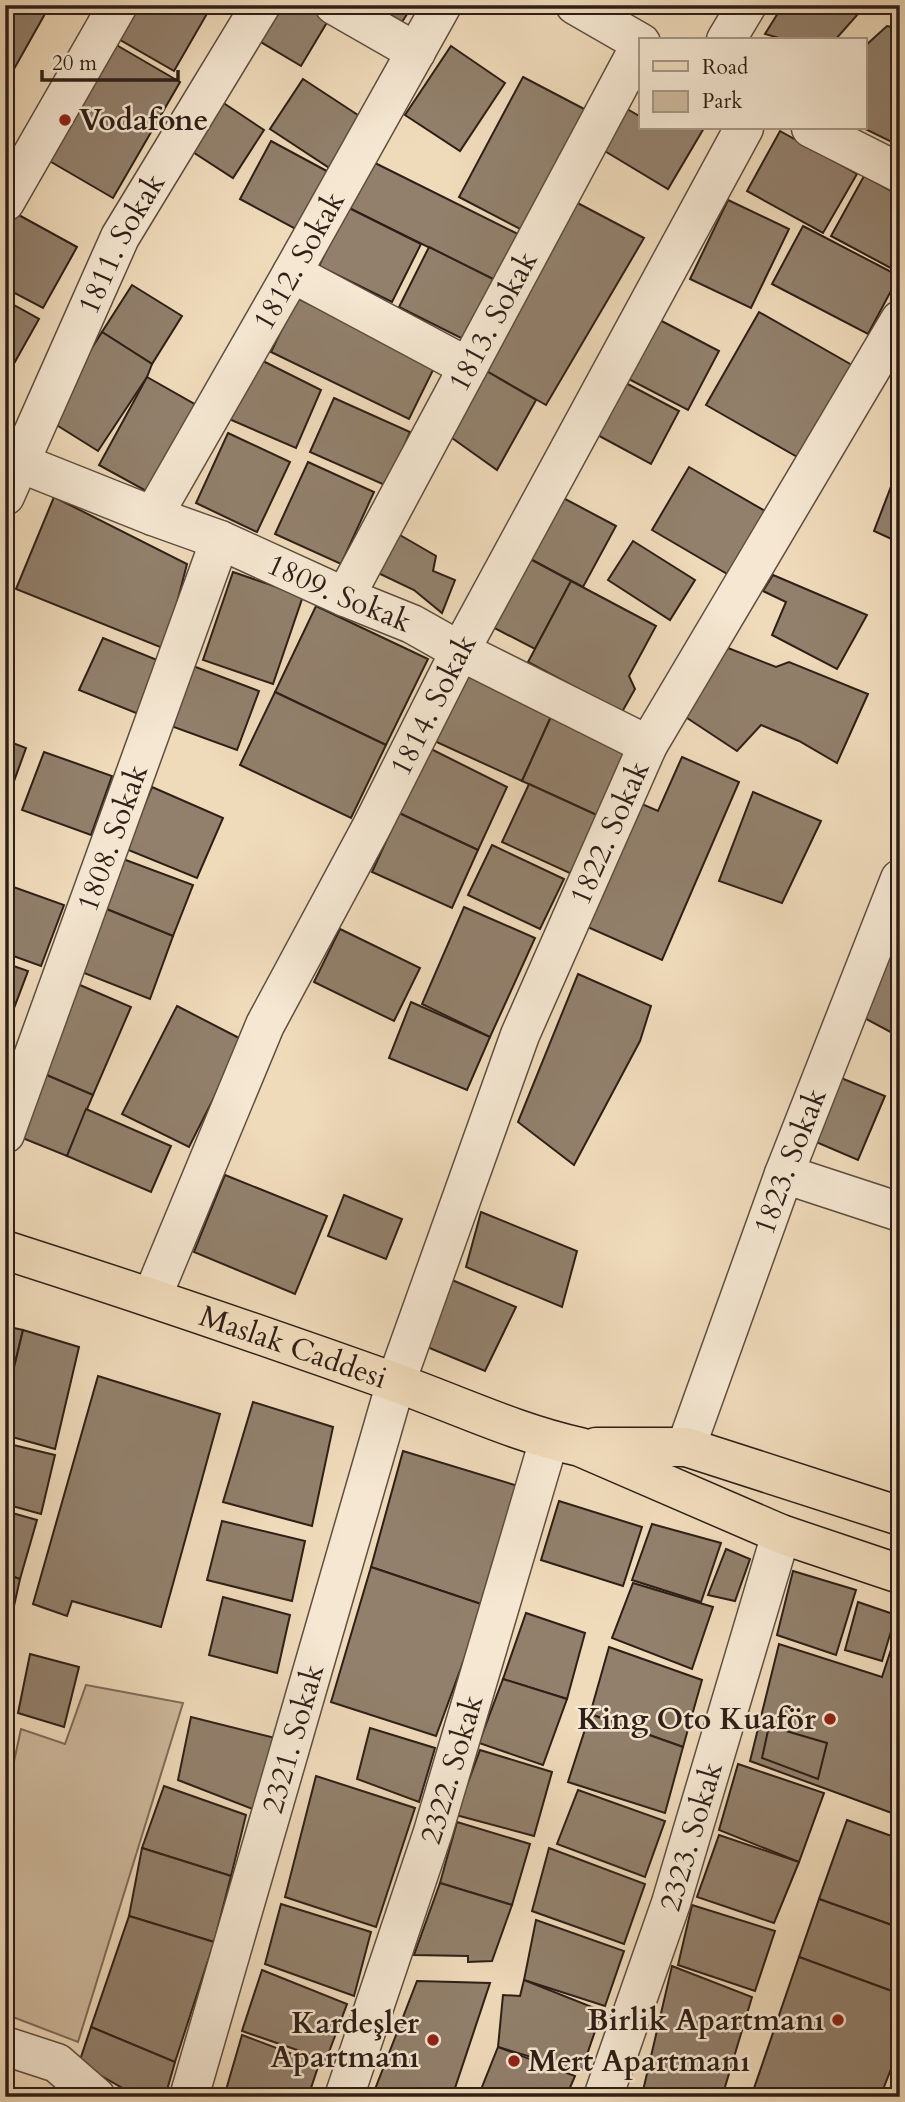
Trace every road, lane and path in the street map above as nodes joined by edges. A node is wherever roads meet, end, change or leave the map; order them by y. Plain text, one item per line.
1 (118, 5) edge
2 (261, 5) edge
3 (334, 5) edge
4 (442, 5) edge
5 (575, 5) edge
6 (747, 5) edge
7 (727, 38) edge
8 (639, 42) edge
9 (639, 47) edge
10 (416, 52) junction
11 (743, 130) edge
12 (815, 130) edge
13 (900, 173) edge
14 (5, 202) edge
15 (292, 273) junction
16 (900, 320) edge
17 (468, 367) junction
18 (13, 479) edge
19 (153, 516) junction
20 (219, 540) junction
21 (345, 597) junction
22 (460, 651) junction
23 (648, 746) junction
24 (900, 879) edge
25 (889, 933) edge
26 (5, 1134) edge
27 (784, 1174) junction
28 (900, 1212) edge
29 (5, 1250) edge
30 (152, 1297) junction
31 (396, 1382) junction
32 (564, 1444) junction
33 (687, 1447) junction
34 (900, 1516) edge
35 (781, 1534) junction
36 (900, 1574) edge
37 (5, 2046) edge
38 (96, 2097) edge
39 (189, 2097) edge
40 (344, 2097) edge
41 (603, 2097) edge

1 - 14 street
2 - 18 street, 1811. Sokak
3 - 10 street
4 - 10 street, 1812. Sokak
5 - 8 street
6 - 7 street
9 - 17 street, 1813. Sokak
10 - 15 street, 1812. Sokak
11 - 22 street, 1814. Sokak
12 - 13 street
15 - 17 street
15 - 19 street, 1812. Sokak
16 - 23 street, 1822. Sokak
17 - 21 street, 1813. Sokak
18 - 19 street, 1809. Sokak
19 - 20 street, 1809. Sokak
20 - 21 street, 1809. Sokak
20 - 26 street, 1808. Sokak
21 - 22 street, 1809. Sokak
22 - 23 street, 1809. Sokak
22 - 30 street, 1814. Sokak
23 - 31 street, 1822. Sokak
24 - 25 street, 1823. Sokak
25 - 27 street, 1823. Sokak
27 - 28 street
27 - 33 street, 1823. Sokak
29 - 30 main road, Maslak Caddesi
30 - 31 main road, Maslak Caddesi
31 - 32 main road, Maslak Caddesi
31 - 39 street, 2321. Sokak
32 - 33 main road, Maslak Caddesi
32 - 35 main road, Maslak Caddesi
32 - 40 street, 2322. Sokak
33 - 34 main road, Maslak Caddesi
35 - 36 main road, Maslak Caddesi
35 - 41 street, 2323. Sokak
37 - 38 street

